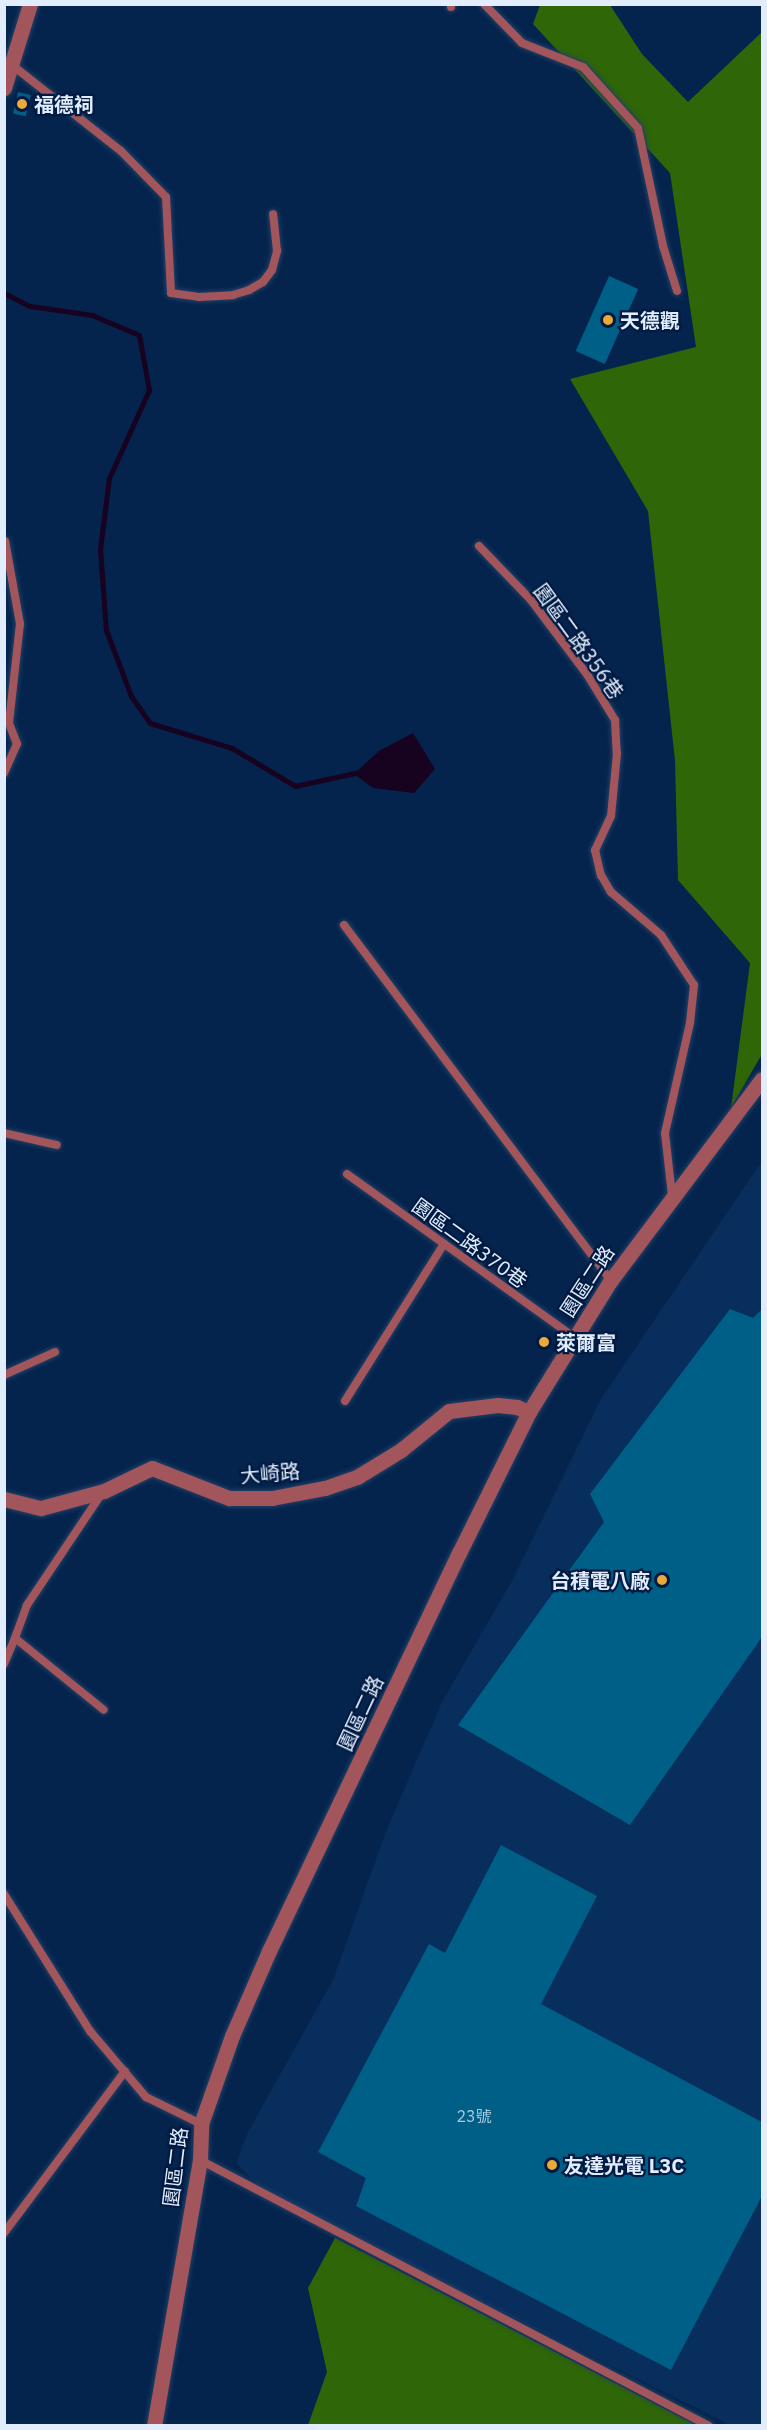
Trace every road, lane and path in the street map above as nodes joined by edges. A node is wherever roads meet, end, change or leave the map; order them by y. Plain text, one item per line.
1 (30, 4) edge
2 (484, 4) edge
3 (12, 65) junction
4 (4, 88) edge
5 (273, 213) dead end
6 (677, 291) dead end
7 (5, 541) edge
8 (479, 546) dead end
9 (4, 773) edge
10 (344, 925) dead end
11 (761, 1080) edge
12 (4, 1133) edge
13 (57, 1145) dead end
14 (347, 1174) dead end
15 (672, 1195) junction
16 (444, 1244) junction
17 (610, 1280) junction
18 (575, 1338) junction
19 (55, 1352) dead end
20 (4, 1375) edge
21 (345, 1401) dead end
22 (529, 1412) junction
23 (104, 1491) junction
24 (4, 1499) edge
25 (15, 1638) junction
26 (4, 1664) edge
27 (104, 1710) dead end
28 (4, 1894) edge
29 (124, 2071) junction
30 (201, 2124) junction
31 (200, 2160) junction
32 (4, 2233) edge
33 (154, 2426) edge
34 (709, 2426) edge

1 - 3 street
2 - 6 lane
3 - 4 street
3 - 5 lane
7 - 9 lane
8 - 15 lane, 園區二路356巷
10 - 17 lane
11 - 15 street, 園區二路
12 - 13 lane
14 - 16 lane, 園區二路370巷
15 - 17 street, 園區二路
16 - 18 lane, 園區二路370巷
16 - 21 lane
17 - 18 street, 園區二路
18 - 22 street, 園區二路
19 - 20 lane
22 - 23 street, 大崎路
22 - 30 street, 園區二路
23 - 24 street, 大崎路
23 - 25 lane
25 - 26 lane
25 - 27 lane
28 - 29 lane
29 - 30 lane
29 - 32 lane
30 - 31 street, 園區二路
31 - 33 street, 園區二路
31 - 34 lane

